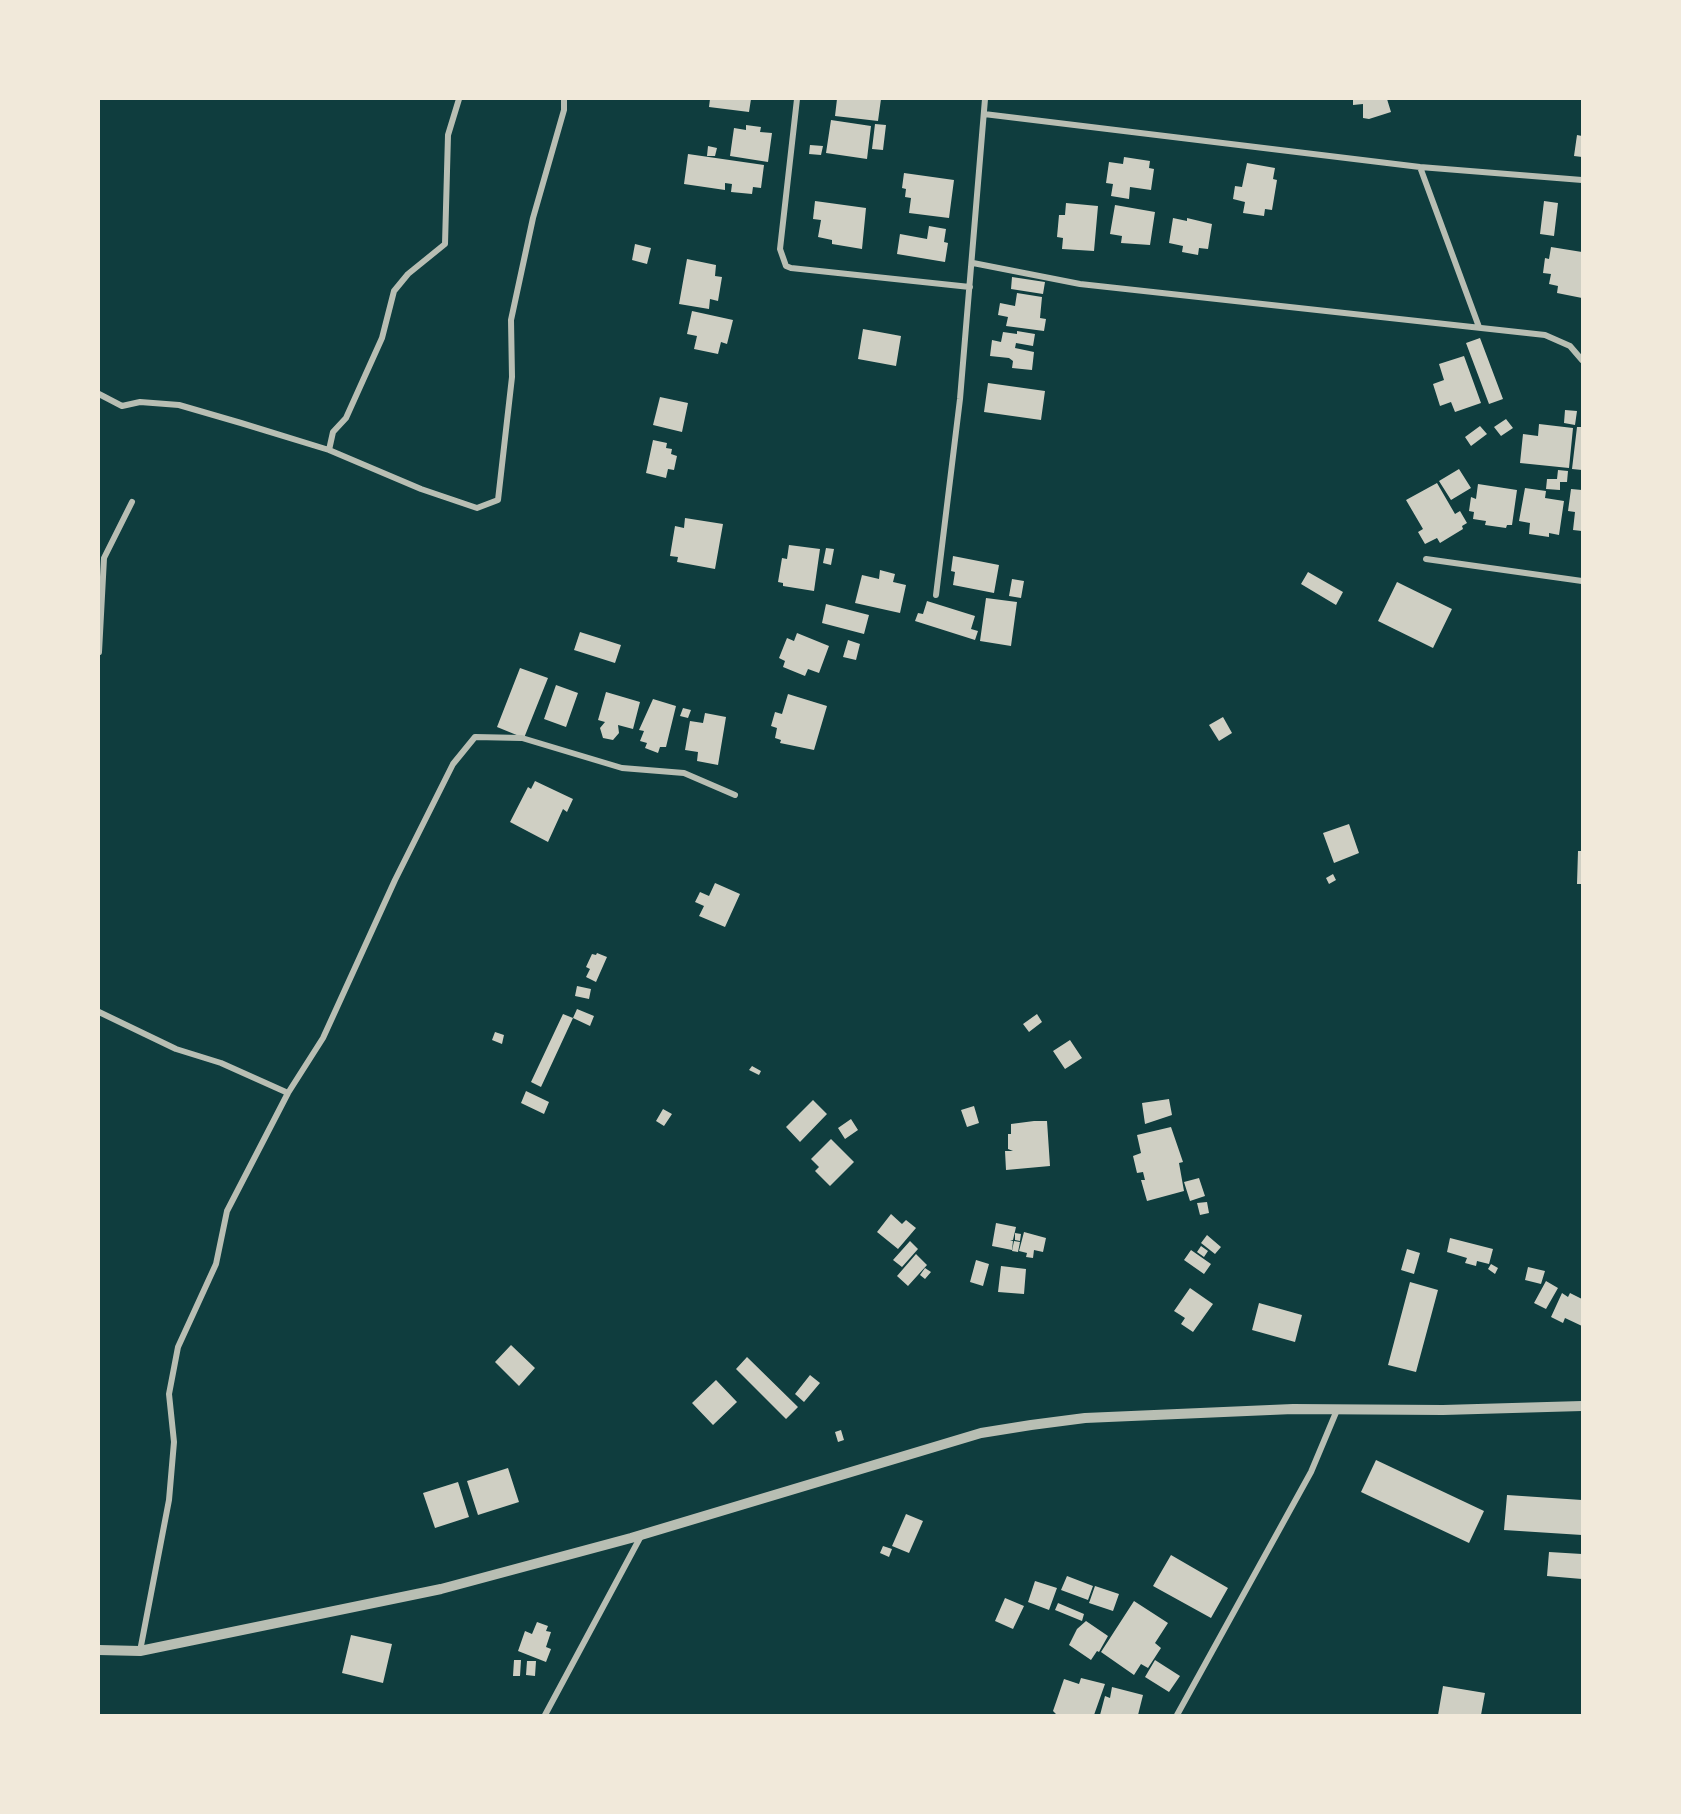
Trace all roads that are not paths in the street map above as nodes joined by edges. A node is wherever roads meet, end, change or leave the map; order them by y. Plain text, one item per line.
1 (459, 99) edge
2 (564, 99) edge
3 (796, 99) edge
4 (985, 99) edge
5 (984, 114) junction
6 (1420, 167) junction
7 (1582, 180) edge
8 (973, 263) junction
9 (970, 287) junction
10 (1479, 327) junction
11 (1582, 360) edge
12 (99, 394) edge
13 (329, 450) junction
14 (132, 502) dead end
15 (1426, 559) dead end
16 (1582, 581) edge
17 (936, 596) dead end
18 (99, 652) edge
19 (735, 795) dead end
20 (99, 1012) edge
21 (288, 1093) junction
22 (1582, 1406) edge
23 (1337, 1410) junction
24 (643, 1532) junction
25 (99, 1650) edge
26 (140, 1651) junction
27 (545, 1715) edge
28 (1177, 1715) edge

1 - 13 street
2 - 13 street
3 - 9 street
4 - 5 street
5 - 6 street
5 - 8 street
6 - 7 street
6 - 10 street
8 - 9 street
8 - 10 street
9 - 17 street
10 - 11 street
12 - 13 street
14 - 18 street
15 - 16 street
19 - 21 street
20 - 21 street
21 - 26 street
22 - 23 street
23 - 24 street
23 - 28 street
24 - 26 street
24 - 27 street
25 - 26 street

